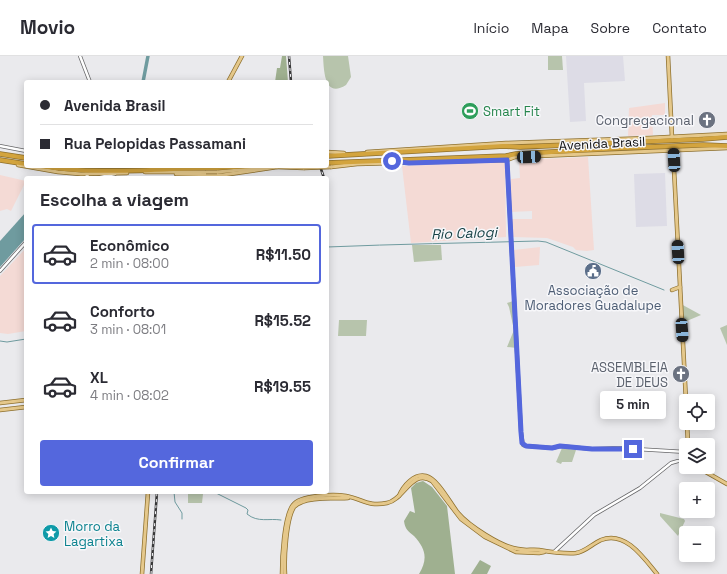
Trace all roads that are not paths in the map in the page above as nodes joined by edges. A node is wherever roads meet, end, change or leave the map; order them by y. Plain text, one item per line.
1 (80, 56) edge
2 (242, 56) edge
3 (668, 56) edge
4 (89, 80) edge
5 (229, 80) edge
6 (727, 135) edge
7 (672, 137) junction
8 (0, 146) edge
9 (727, 147) edge
10 (398, 150) junction
11 (673, 150) junction
12 (24, 151) edge
13 (0, 153) edge
14 (376, 154) junction
15 (330, 155) edge
16 (24, 157) edge
17 (383, 160) junction
18 (507, 160) junction
19 (0, 161) edge
20 (409, 163) junction
21 (24, 164) edge
22 (330, 164) edge
23 (24, 165) edge
24 (46, 168) edge
25 (51, 168) edge
26 (234, 168) edge
27 (257, 168) edge
28 (271, 168) edge
29 (206, 170) junction
30 (217, 170) junction
31 (65, 171) junction
32 (162, 172) junction
33 (83, 173) junction
34 (119, 173) junction
35 (87, 176) edge
36 (105, 176) edge
37 (202, 176) edge
38 (219, 176) edge
39 (24, 244) edge
40 (0, 271) edge
41 (680, 287) junction
42 (672, 290) dead end
43 (686, 394) edge
44 (24, 400) edge
45 (17, 401) junction
46 (0, 403) edge
47 (24, 407) edge
48 (18, 408) junction
49 (0, 410) edge
50 (679, 452) edge
51 (679, 461) edge
52 (709, 474) edge
53 (727, 484) edge
54 (148, 494) edge
55 (554, 552) junction
56 (142, 574) edge
57 (283, 574) edge
58 (657, 574) edge

1 - 4 street
2 - 5 main road
3 - 7 main road
6 - 7 main road, Avenida Brasil
6 - 14 highway, Avenida Brasil
7 - 10 main road, Avenida Brasil
8 - 12 street
9 - 11 main road, Avenida Brasil
9 - 17 highway, Avenida Brasil
10 - 14 main road
10 - 15 main road, Avenida Brasil
11 - 18 main road, Avenida Brasil
11 - 41 main road
13 - 16 highway
14 - 15 highway, Avenida Brasil
17 - 20 main road
17 - 22 highway, Avenida Brasil
18 - 20 main road, Avenida Brasil
18 - 50 street
19 - 21 highway, Avenida Brasil
19 - 23 main road, Avenida Brasil
20 - 22 main road, Avenida Brasil
24 - 31 main road, Avenida Brasil
25 - 31 highway, Avenida Brasil
26 - 30 highway, Avenida Brasil
27 - 30 main road, Avenida Brasil
28 - 38 main road
29 - 30 highway, Avenida Brasil, bridge
29 - 32 main road, Avenida Brasil
29 - 33 highway, Avenida Brasil
31 - 33 highway, Avenida Brasil
32 - 34 main road, Avenida Brasil
32 - 37 main road
33 - 34 main road, Avenida Brasil
33 - 35 street
34 - 36 street
39 - 40 street
41 - 42 main road
41 - 43 main road
44 - 45 main road
45 - 46 main road
45 - 48 main road
47 - 48 main road
48 - 49 main road
51 - 55 street
52 - 53 main road
54 - 56 main road
55 - 57 main road
55 - 58 main road

